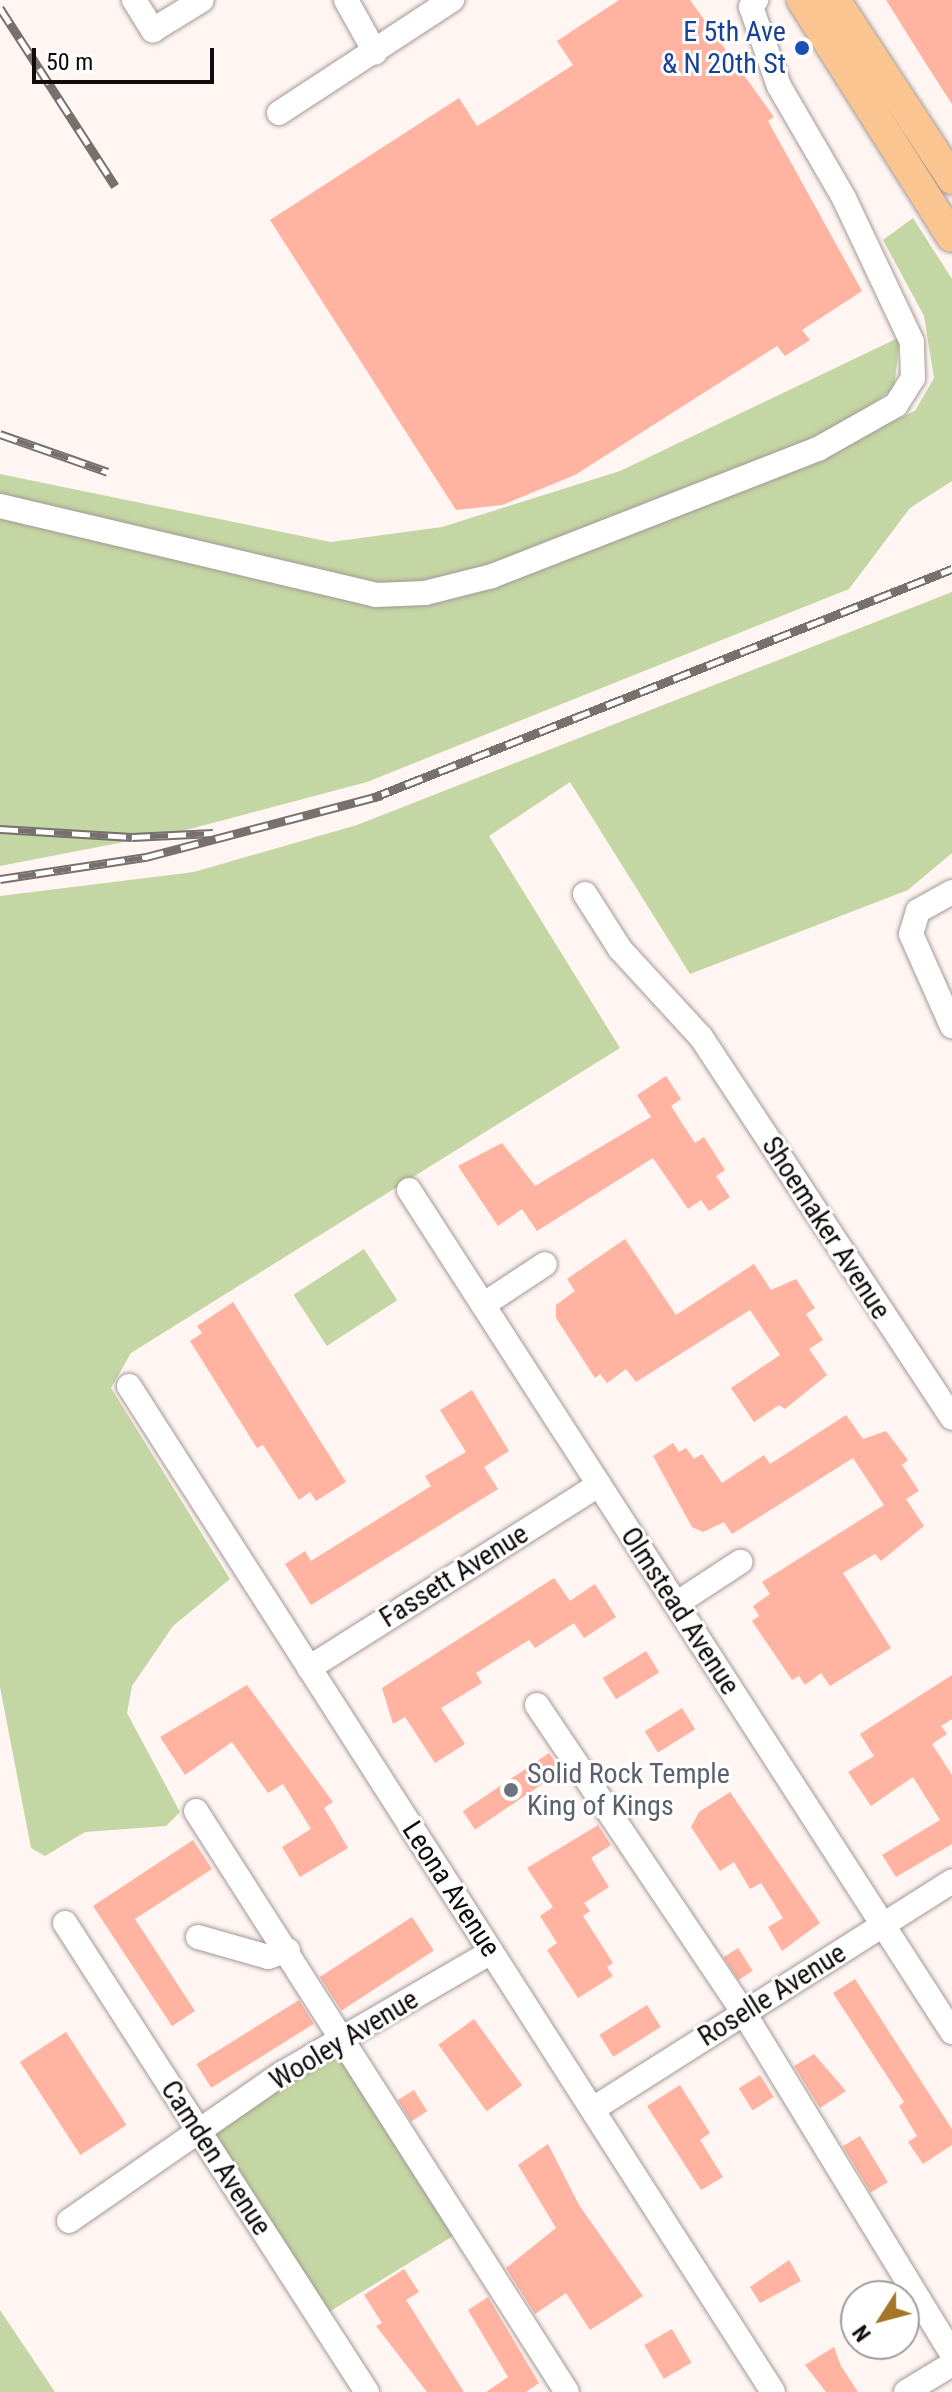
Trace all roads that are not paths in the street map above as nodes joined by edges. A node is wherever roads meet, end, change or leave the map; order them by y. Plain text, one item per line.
1 (134, 0) edge
2 (202, 0) edge
3 (346, 0) edge
4 (452, 0) edge
5 (756, 0) edge
6 (802, 0) edge
7 (835, 0) edge
8 (375, 52) junction
9 (279, 113) dead end
10 (952, 179) edge
11 (952, 237) edge
12 (0, 506) edge
13 (952, 892) edge
14 (585, 894) dead end
15 (952, 1026) edge
16 (409, 1190) dead end
17 (545, 1264) dead end
18 (483, 1305) junction
19 (129, 1386) dead end
20 (952, 1418) edge
21 (599, 1485) junction
22 (740, 1562) dead end
23 (676, 1604) junction
24 (309, 1668) junction
25 (537, 1705) dead end
26 (196, 1811) dead end
27 (952, 1881) edge
28 (65, 1923) dead end
29 (882, 1925) junction
30 (198, 1937) dead end
31 (288, 1950) junction
32 (491, 1952) junction
33 (744, 2013) junction
34 (952, 2032) edge
35 (347, 2039) junction
36 (593, 2109) junction
37 (201, 2136) junction
38 (69, 2221) dead end
39 (952, 2354) edge
40 (952, 2364) edge
41 (367, 2392) edge
42 (567, 2392) edge
43 (773, 2392) edge
44 (906, 2392) edge

1 - 2 street
3 - 8 street
4 - 8 street
5 - 12 street
6 - 11 main road
7 - 10 main road
8 - 9 street
13 - 15 street
14 - 20 street, Shoemaker Avenue
16 - 18 street, Olmstead Avenue
17 - 18 street
18 - 21 street, Olmstead Avenue
19 - 24 street, Leona Avenue
21 - 23 street, Olmstead Avenue
21 - 24 street, Fassett Avenue
22 - 23 street
23 - 29 street, Olmstead Avenue
24 - 32 street, Leona Avenue
25 - 33 street
26 - 31 street
27 - 29 street, Roselle Avenue
28 - 37 street, Camden Avenue
29 - 33 street, Roselle Avenue
29 - 34 street, Olmstead Avenue
30 - 31 street
31 - 35 street
32 - 35 street, Wooley Avenue
32 - 36 street, Leona Avenue
33 - 36 street, Roselle Avenue
33 - 39 street
35 - 37 street, Wooley Avenue
35 - 42 street
36 - 43 street, Leona Avenue
37 - 38 street, Wooley Avenue
37 - 41 street, Camden Avenue
40 - 44 street

